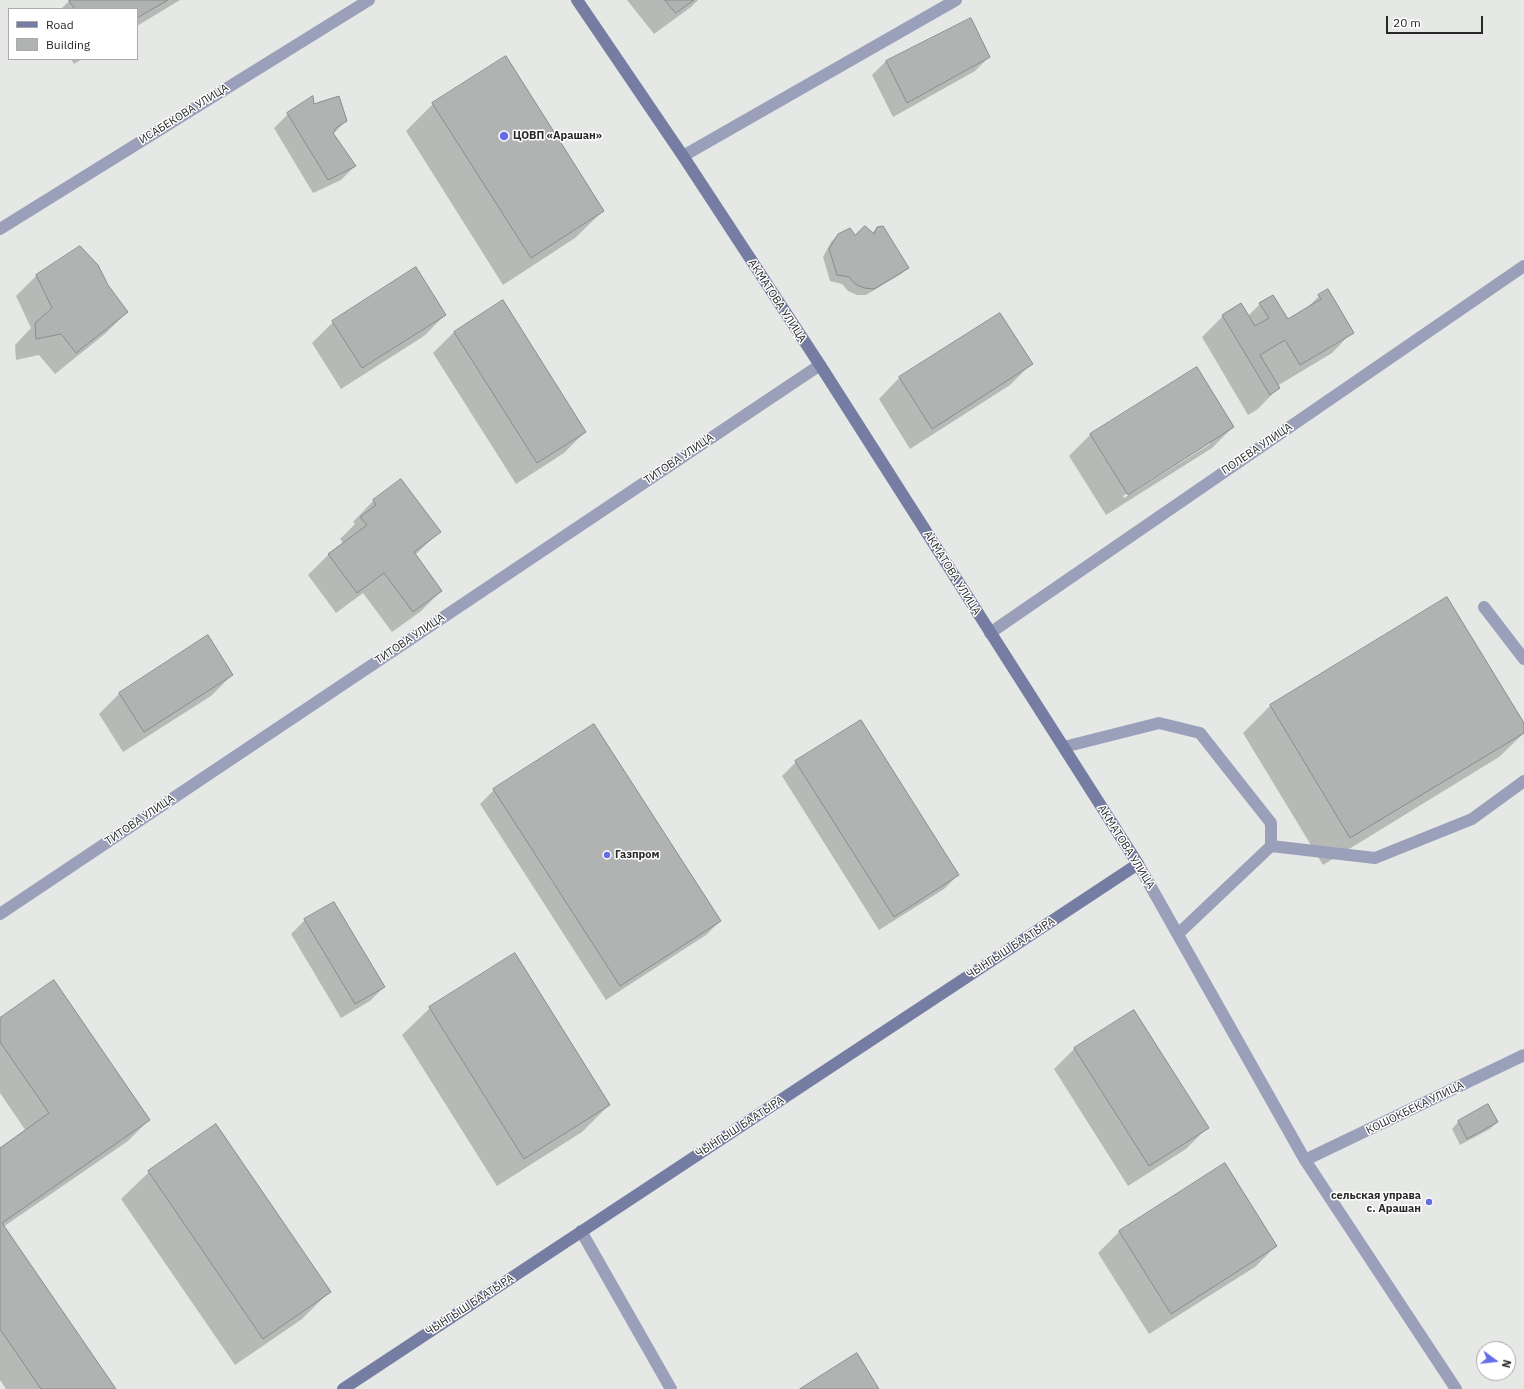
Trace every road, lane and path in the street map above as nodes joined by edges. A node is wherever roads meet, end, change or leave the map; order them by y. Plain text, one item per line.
1 (369, 0) edge
2 (576, 0) edge
3 (956, 0) edge
4 (683, 156) junction
5 (0, 229) edge
6 (1524, 266) edge
7 (820, 365) junction
8 (1484, 606) dead end
9 (990, 633) junction
10 (1524, 659) edge
11 (1064, 747) junction
12 (1524, 781) edge
13 (1271, 846) junction
14 (1138, 864) junction
15 (0, 914) edge
16 (1178, 934) junction
17 (1524, 1055) edge
18 (1305, 1160) junction
19 (581, 1231) junction
20 (342, 1389) edge
21 (671, 1389) edge
22 (1456, 1389) edge

1 - 5 street, ИСАБЕКОВА УЛИЦА
2 - 4 main road, АКМАТОВА УЛИЦА
3 - 4 street
4 - 7 main road, АКМАТОВА УЛИЦА
6 - 9 street, ПОЛЕВА УЛИЦА
7 - 9 main road, АКМАТОВА УЛИЦА
7 - 15 street, ТИТОВА УЛИЦА
8 - 10 street
9 - 11 main road, АКМАТОВА УЛИЦА
11 - 13 street
11 - 14 main road, АКМАТОВА УЛИЦА
12 - 13 street
13 - 16 street
14 - 16 street, АКМАТОВА УЛИЦА
14 - 19 main road, ЧЫНГЫШ БААТЫРА
16 - 18 street, АКМАТОВА УЛИЦА
17 - 18 street, КОШОКБЕКА УЛИЦА
18 - 22 street, АКМАТОВА УЛИЦА
19 - 20 main road, ЧЫНГЫШ БААТЫРА
19 - 21 street

